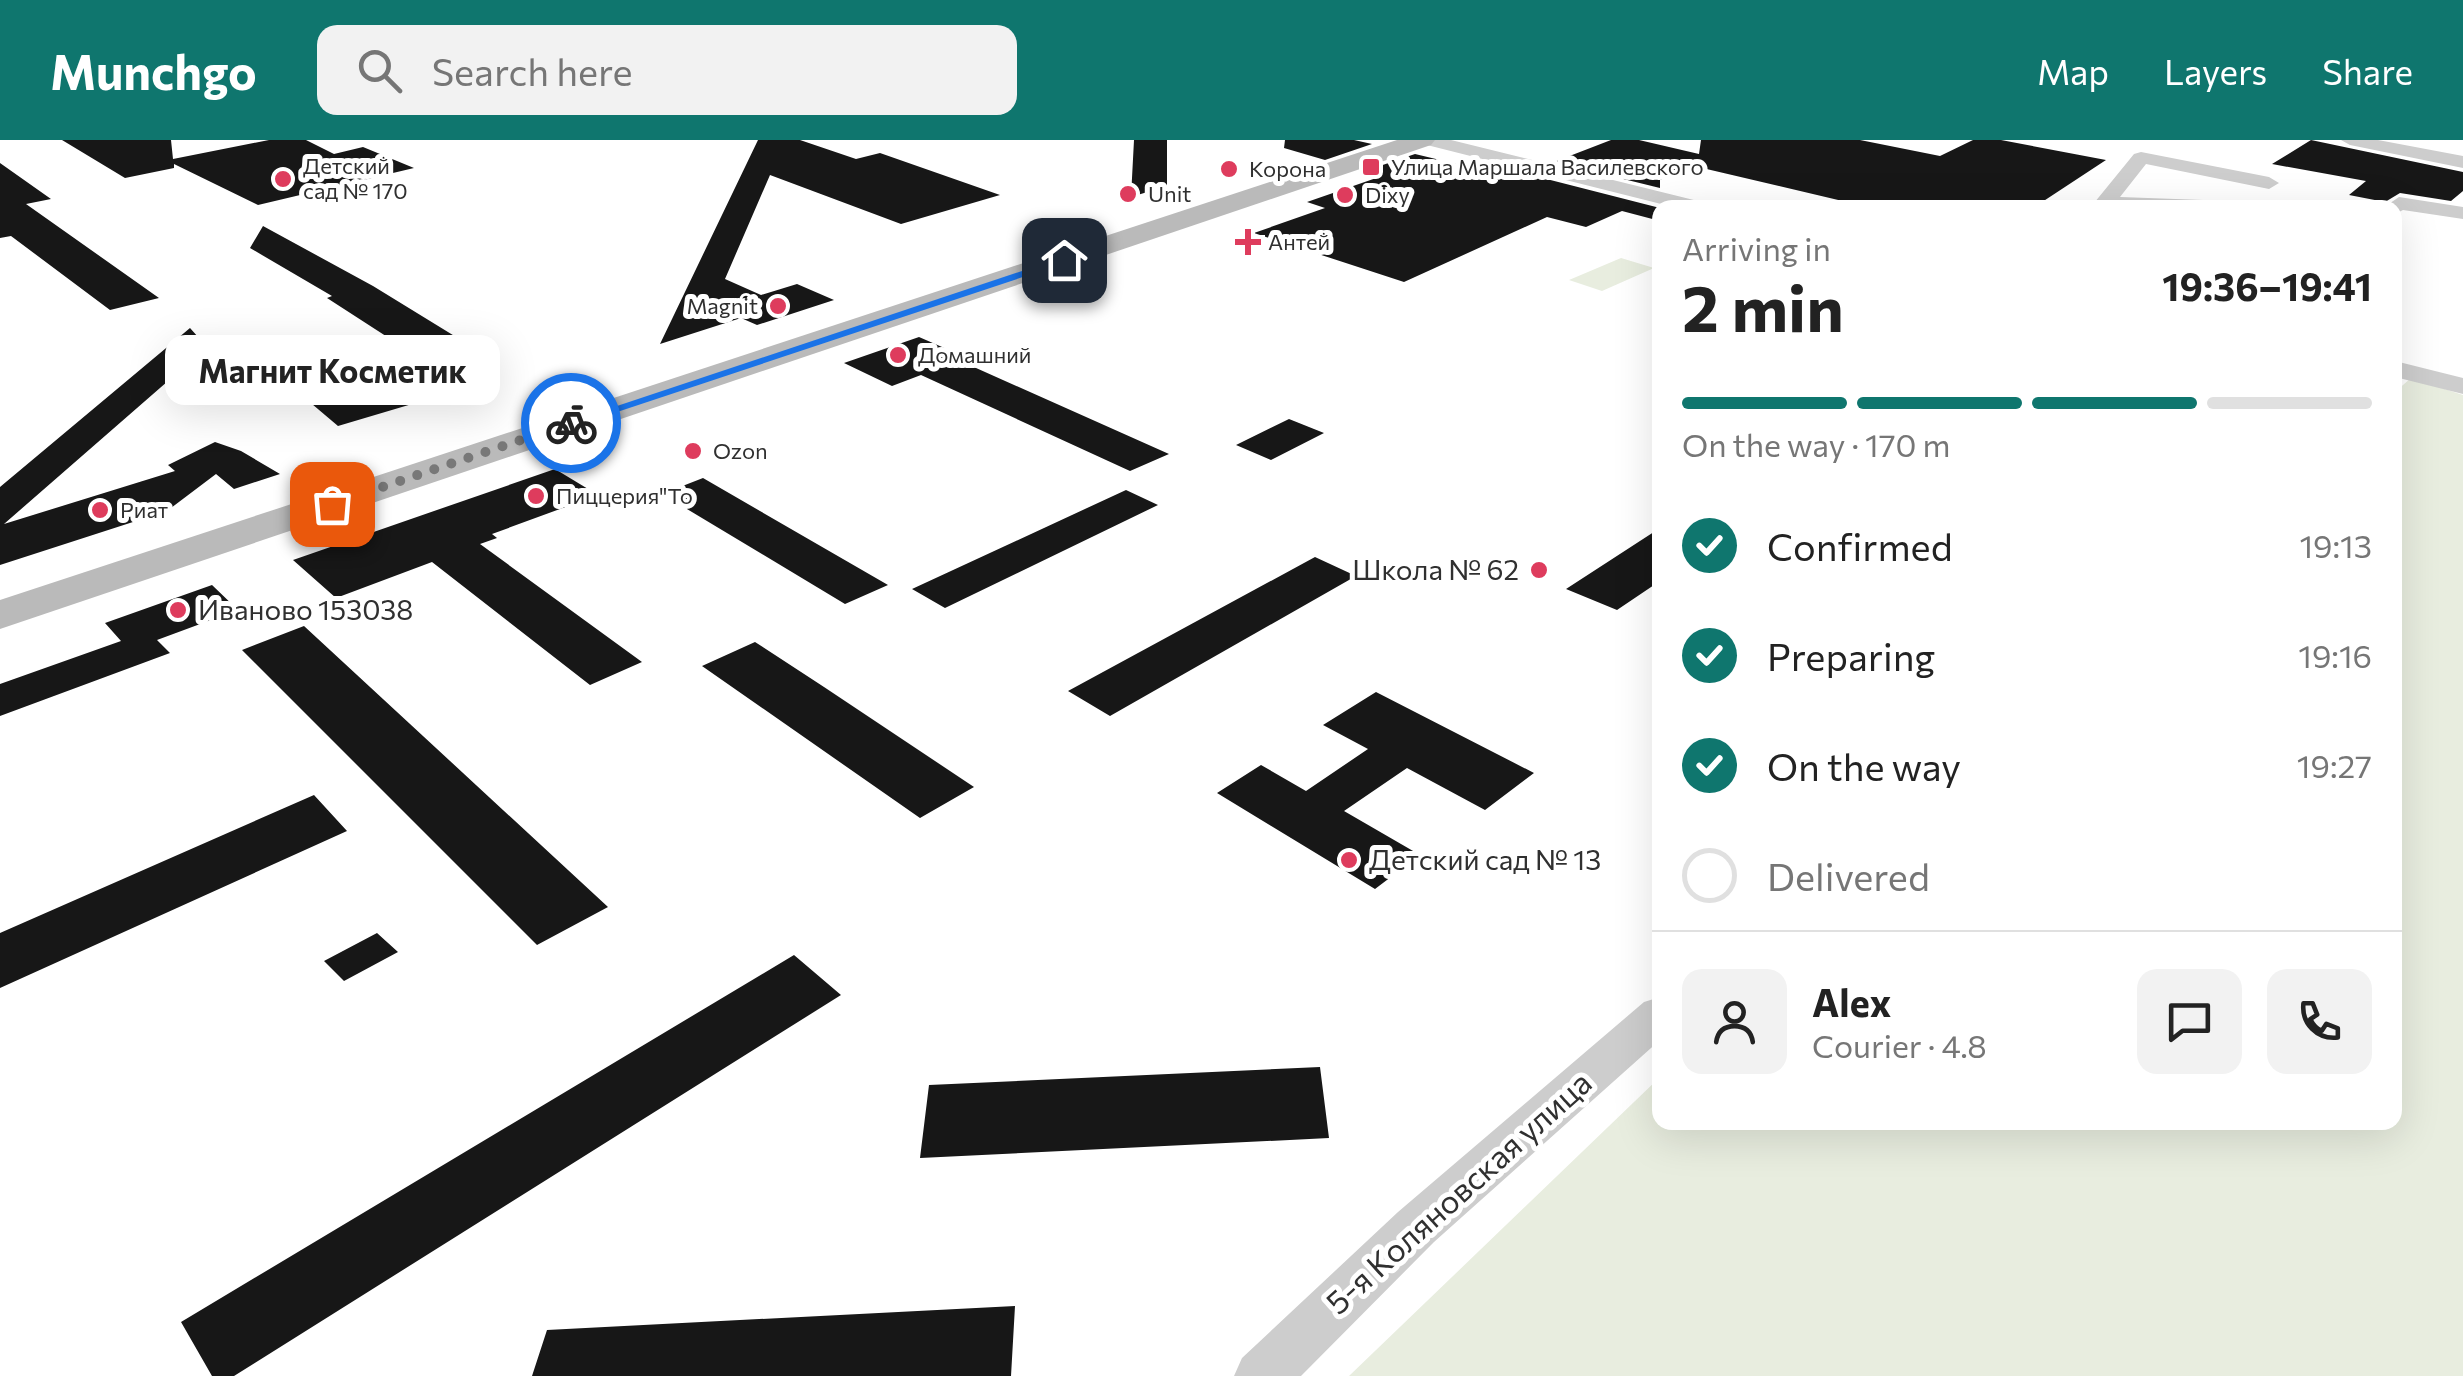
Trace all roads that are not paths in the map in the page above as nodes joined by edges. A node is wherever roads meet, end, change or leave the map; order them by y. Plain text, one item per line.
1 (1392, 140) edge
2 (1425, 140) edge
3 (2350, 140) edge
4 (2463, 162) edge
5 (2270, 183) dead end
6 (1671, 200) edge
7 (2107, 200) edge
8 (2402, 206) edge
9 (2463, 213) edge
10 (2402, 371) edge
11 (2463, 386) edge
12 (0, 598) edge
13 (0, 615) edge
14 (1652, 1021) edge
15 (1262, 1376) edge

1 - 12 main road
2 - 6 street
2 - 13 main road
3 - 4 street
5 - 7 street
8 - 9 street
10 - 11 street
14 - 15 street, 5-я Коляновская улица

